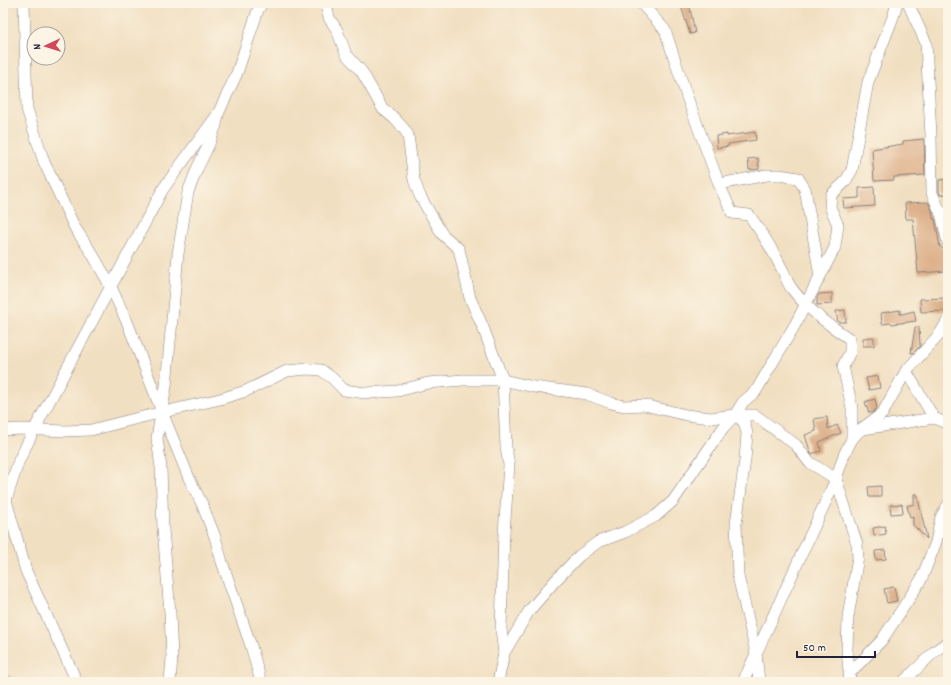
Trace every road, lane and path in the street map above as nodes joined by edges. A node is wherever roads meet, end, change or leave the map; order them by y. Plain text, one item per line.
1 (24, 3) edge
2 (262, 3) edge
3 (326, 3) edge
4 (641, 3) edge
5 (897, 3) edge
6 (908, 3) edge
7 (218, 114) junction
8 (720, 184) junction
9 (944, 213) edge
10 (948, 243) edge
11 (820, 276) junction
12 (111, 287) junction
13 (805, 305) junction
14 (948, 320) edge
15 (943, 334) edge
16 (906, 371) junction
17 (503, 380) junction
18 (162, 412) junction
19 (735, 415) junction
20 (934, 418) junction
21 (948, 424) edge
22 (861, 429) junction
23 (3, 430) edge
24 (34, 430) junction
25 (852, 439) junction
26 (836, 479) junction
27 (4, 503) edge
28 (948, 505) edge
29 (948, 642) edge
30 (504, 653) junction
31 (756, 653) junction
32 (850, 678) edge
33 (3, 679) edge
34 (8, 682) edge
35 (77, 682) edge
36 (170, 682) edge
37 (261, 682) edge
38 (498, 682) edge
39 (743, 682) edge
40 (759, 682) edge
41 (903, 682) edge

1 - 12 street
2 - 7 street
3 - 17 street
4 - 8 street
5 - 11 street
6 - 9 street
7 - 12 street
7 - 18 street
8 - 11 street
8 - 13 street
9 - 10 street
11 - 13 street
12 - 18 street
12 - 24 street
13 - 19 street
13 - 25 street
14 - 15 street
15 - 16 street
16 - 20 street
16 - 22 street
17 - 18 street
17 - 19 street
17 - 30 street
18 - 24 street
18 - 36 street
18 - 37 street
19 - 26 street
19 - 30 street
19 - 31 street
20 - 21 street
20 - 22 street
22 - 25 street
23 - 24 street
24 - 27 street
25 - 26 street
26 - 31 street
26 - 32 street
27 - 35 street
28 - 32 street
29 - 41 street
30 - 38 street
31 - 39 street
31 - 40 street
33 - 34 street

